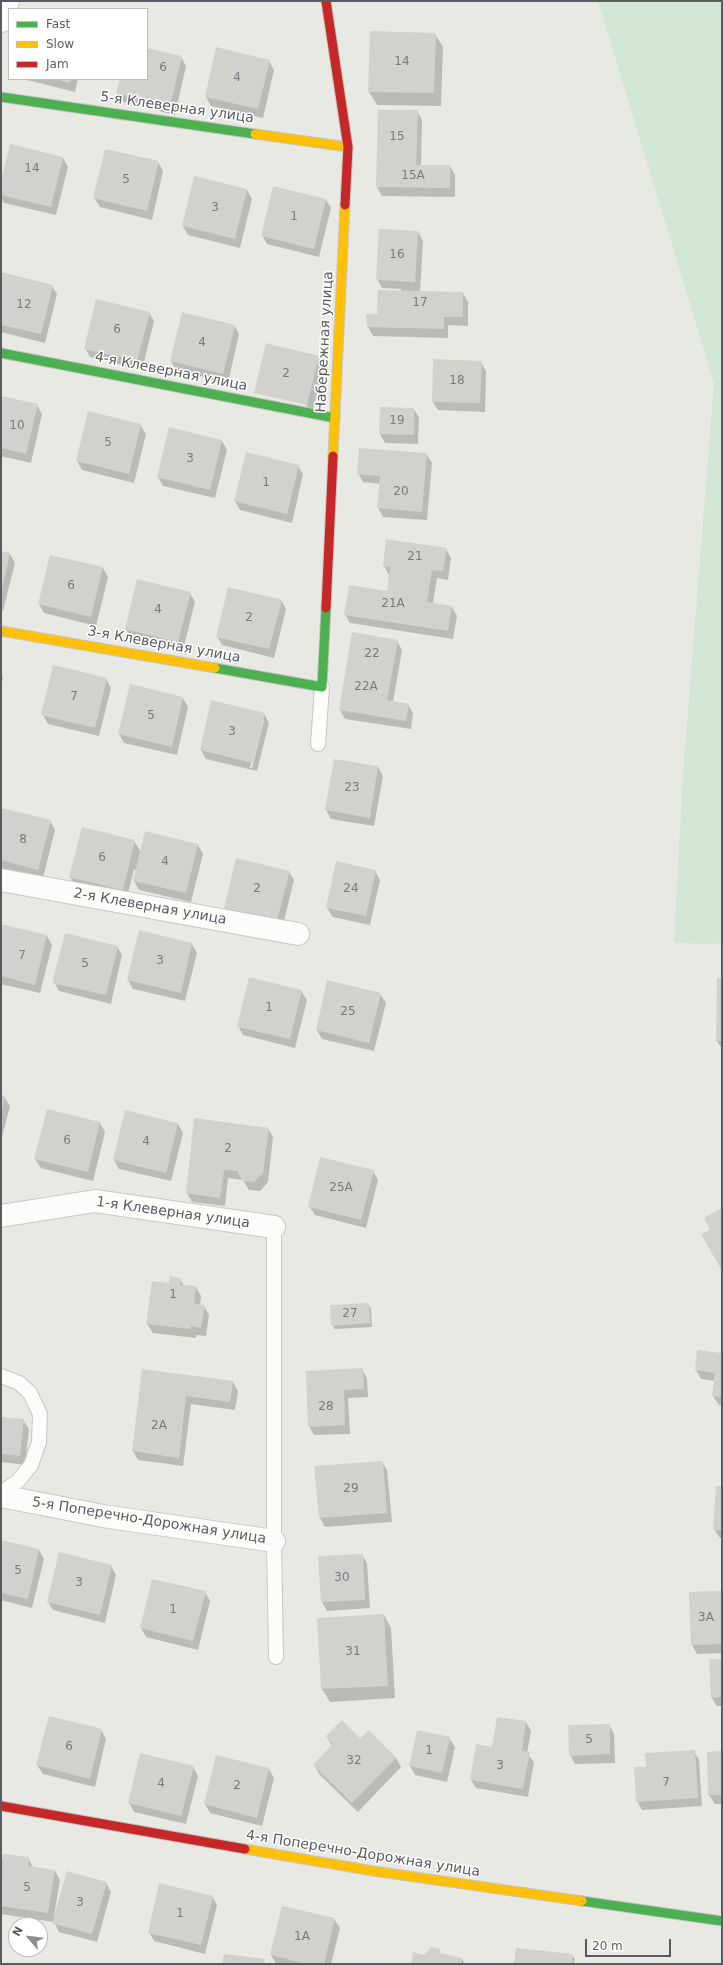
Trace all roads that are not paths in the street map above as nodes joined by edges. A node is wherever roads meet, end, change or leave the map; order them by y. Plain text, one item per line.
1 (8, 1) edge
2 (326, 1) edge
3 (1, 21) edge
4 (1, 97) edge
5 (348, 147) junction
6 (1, 354) edge
7 (335, 418) junction
8 (1, 631) edge
9 (322, 687) junction
10 (318, 744) dead end
11 (1, 880) edge
12 (298, 934) dead end
13 (1, 1216) edge
14 (274, 1227) joint
15 (1, 1376) edge
16 (1, 1494) edge
17 (274, 1542) junction
18 (276, 1657) dead end
19 (1, 1806) edge
20 (722, 1922) edge

1 - 3 street
2 - 5 street, Набережная улица
4 - 5 street, 5-я Клеверная улица
5 - 7 street, Набережная улица
6 - 7 street, 4-я Клеверная улица
7 - 9 street, Набережная улица
8 - 9 street, 3-я Клеверная улица
9 - 10 lane
11 - 12 street, 2-я Клеверная улица
13 - 14 street, 1-я Клеверная улица
14 - 17 lane
15 - 16 lane
16 - 17 street, 5-я Поперечно-Дорожная улица
17 - 18 lane
19 - 20 street, 4-я Поперечно-Дорожная улица

